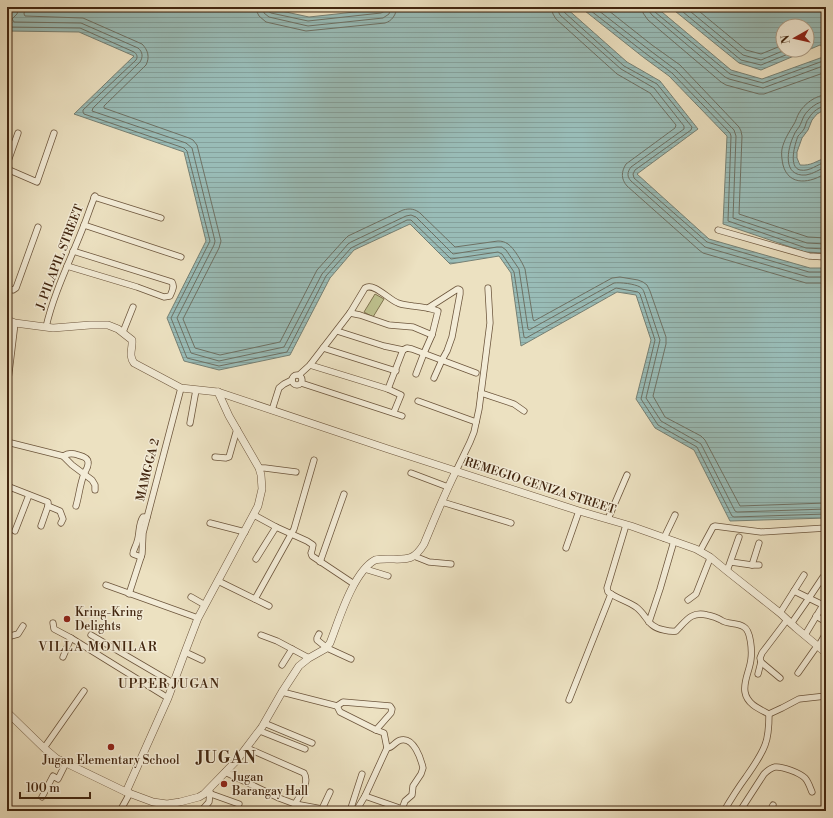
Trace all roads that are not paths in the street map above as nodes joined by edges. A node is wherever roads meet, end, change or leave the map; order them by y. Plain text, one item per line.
1 (18, 133) dead end
2 (54, 133) dead end
3 (7, 164) edge
4 (7, 169) edge
5 (161, 218) dead end
6 (84, 225) junction
7 (38, 227) dead end
8 (718, 230) dead end
9 (73, 250) junction
10 (182, 257) dead end
11 (826, 257) edge
12 (67, 266) junction
13 (7, 288) edge
14 (488, 288) dead end
15 (441, 300) junction
16 (133, 307) dead end
17 (428, 308) junction
18 (438, 311) junction
19 (350, 313) junction
20 (7, 320) edge
21 (15, 323) junction
22 (46, 327) junction
23 (337, 330) junction
24 (123, 332) junction
25 (432, 335) junction
26 (323, 348) junction
27 (403, 350) junction
28 (424, 353) junction
29 (442, 360) junction
30 (310, 365) junction
31 (396, 372) junction
32 (476, 373) dead end
33 (416, 374) dead end
34 (299, 375) junction
35 (434, 378) dead end
36 (292, 380) junction
37 (301, 383) junction
38 (181, 388) junction
39 (7, 389) edge
40 (196, 390) junction
41 (388, 390) junction
42 (218, 392) junction
43 (481, 393) junction
44 (418, 402) dead end
45 (272, 410) junction
46 (524, 411) dead end
47 (394, 412) junction
48 (402, 416) dead end
49 (476, 422) junction
50 (190, 423) dead end
51 (237, 429) junction
52 (7, 442) edge
53 (63, 456) junction
54 (215, 457) dead end
55 (314, 460) dead end
56 (259, 468) junction
57 (456, 471) junction
58 (296, 472) dead end
59 (411, 473) dead end
60 (84, 474) junction
61 (627, 475) dead end
62 (7, 486) edge
63 (448, 487) junction
64 (95, 490) dead end
65 (344, 494) dead end
66 (28, 495) junction
67 (442, 502) junction
68 (48, 506) junction
69 (76, 506) dead end
70 (579, 511) junction
71 (254, 515) junction
72 (675, 515) dead end
73 (147, 517) junction
74 (608, 519) junction
75 (62, 523) dead end
76 (210, 523) dead end
77 (511, 523) dead end
78 (626, 525) junction
79 (41, 526) dead end
80 (276, 527) junction
81 (826, 528) edge
82 (15, 531) dead end
83 (245, 532) junction
84 (291, 535) junction
85 (739, 537) dead end
86 (664, 538) junction
87 (674, 541) junction
88 (759, 544) dead end
89 (566, 548) dead end
90 (700, 551) junction
91 (414, 556) junction
92 (141, 557) junction
93 (710, 557) junction
94 (256, 559) dead end
95 (320, 562) junction
96 (731, 562) junction
97 (451, 564) dead end
98 (752, 565) junction
99 (759, 565) dead end
100 (365, 569) junction
101 (727, 570) junction
102 (804, 575) dead end
103 (388, 576) dead end
104 (823, 577) dead end
105 (218, 581) junction
106 (354, 584) junction
107 (106, 585) dead end
108 (794, 590) junction
109 (129, 594) junction
110 (611, 594) junction
111 (191, 597) dead end
112 (809, 598) junction
113 (255, 599) junction
114 (688, 600) dead end
115 (824, 603) edge
116 (205, 605) junction
117 (269, 606) dead end
118 (780, 614) junction
119 (816, 616) junction
120 (198, 618) junction
121 (649, 622) junction
122 (789, 622) junction
123 (826, 622) edge
124 (52, 623) dead end
125 (23, 626) dead end
126 (826, 633) edge
127 (319, 634) dead end
128 (91, 635) dead end
129 (261, 635) dead end
130 (805, 635) junction
131 (7, 637) edge
132 (71, 638) junction
133 (818, 646) junction
134 (327, 648) junction
135 (292, 649) junction
136 (184, 652) junction
137 (826, 653) edge
138 (63, 658) dead end
139 (309, 658) junction
140 (351, 659) dead end
141 (202, 660) dead end
142 (761, 662) junction
143 (282, 665) dead end
144 (798, 673) dead end
145 (758, 674) dead end
146 (780, 678) dead end
147 (173, 683) junction
148 (84, 691) dead end
149 (282, 692) junction
150 (826, 696) edge
151 (168, 698) junction
152 (569, 700) dead end
153 (337, 706) junction
154 (7, 712) edge
155 (769, 714) junction
156 (264, 723) junction
157 (376, 730) junction
158 (260, 731) junction
159 (312, 743) dead end
160 (44, 748) junction
161 (247, 748) junction
162 (387, 748) junction
163 (305, 749) dead end
164 (66, 763) junction
165 (225, 772) junction
166 (362, 774) dead end
167 (210, 791) junction
168 (330, 792) dead end
169 (812, 792) dead end
170 (128, 793) junction
171 (365, 796) junction
172 (42, 797) dead end
173 (239, 804) dead end
174 (295, 804) junction
175 (773, 805) dead end
176 (402, 809) junction
177 (322, 810) junction
178 (98, 811) edge
179 (103, 811) edge
180 (120, 811) edge
181 (201, 811) edge
182 (333, 811) edge
183 (350, 811) edge
184 (356, 811) edge
185 (408, 811) edge
186 (669, 811) edge
187 (677, 811) edge
188 (724, 811) edge
189 (740, 811) edge
190 (770, 811) edge

1 - 3 street
2 - 4 street
5 - 6 street, J. PILAPIL STREET
6 - 9 street, J. PILAPIL STREET
6 - 10 street
7 - 13 street
8 - 11 street
9 - 12 street, J. PILAPIL STREET
9 - 12 street
12 - 22 street, J. PILAPIL STREET
14 - 43 street
15 - 17 street
15 - 18 street
15 - 29 street
16 - 24 street
17 - 18 street
17 - 19 street
18 - 25 street
19 - 23 street
19 - 25 street
20 - 21 street
21 - 22 street
21 - 39 street
22 - 24 street
23 - 26 street
23 - 27 street
24 - 38 street
25 - 28 street
26 - 30 street
26 - 31 street
27 - 28 street
27 - 31 street
28 - 29 street
28 - 33 street
29 - 32 street
29 - 35 street
30 - 34 street
30 - 41 street
31 - 41 street
34 - 36 street
34 - 37 street
36 - 37 street
36 - 45 street
37 - 47 street
38 - 40 street
38 - 73 street, MAMGGA 2
40 - 42 street
40 - 50 street
41 - 47 street
42 - 45 street, REMEGIO GENIZA STREET
42 - 51 street
43 - 46 street
43 - 49 street
44 - 49 street
45 - 57 street, REMEGIO GENIZA STREET
47 - 48 street
49 - 57 street
51 - 54 street
51 - 56 street
52 - 53 street
53 - 60 street
53 - 60 street
55 - 84 street
56 - 58 street
56 - 71 street
57 - 63 street
57 - 70 street, REMEGIO GENIZA STREET
59 - 63 street
60 - 64 street
60 - 69 street
61 - 74 street
62 - 66 street
63 - 67 street
65 - 95 street
66 - 68 street
66 - 82 street
67 - 77 street
67 - 91 street
68 - 75 street
68 - 79 street
70 - 74 street, REMEGIO GENIZA STREET
70 - 89 street
71 - 80 street
71 - 83 street
72 - 86 street
73 - 92 street, MAMGGA 2
73 - 92 street
74 - 78 street, REMEGIO GENIZA STREET
76 - 83 street
78 - 86 street, REMEGIO GENIZA STREET
78 - 110 street
80 - 84 street
80 - 94 street
81 - 90 street
83 - 105 street
84 - 95 street
84 - 113 street
85 - 96 street
86 - 87 street, REMEGIO GENIZA STREET
87 - 90 street, REMEGIO GENIZA STREET
87 - 121 street
88 - 98 street
90 - 93 street, REMEGIO GENIZA STREET
91 - 97 street
91 - 100 street
92 - 109 street, MAMGGA 2
93 - 101 street, REMEGIO GENIZA STREET
93 - 114 street
95 - 106 street
96 - 98 street
96 - 101 street
98 - 99 street
100 - 103 street
100 - 106 street
101 - 118 street, REMEGIO GENIZA STREET
102 - 108 street
104 - 112 street
105 - 113 street
105 - 116 street
106 - 134 street
107 - 109 street
108 - 112 street
108 - 118 street
109 - 120 street
110 - 121 street
110 - 152 street
111 - 116 street
112 - 115 street
112 - 122 street
113 - 117 street
115 - 119 street
116 - 120 street
118 - 122 street, REMEGIO GENIZA STREET
119 - 123 street
119 - 130 street
120 - 136 street
121 - 155 street
122 - 130 street, REMEGIO GENIZA STREET
122 - 142 street
124 - 132 street
125 - 131 street
126 - 133 street
127 - 134 street
128 - 147 street
129 - 135 street
130 - 133 street, REMEGIO GENIZA STREET
132 - 138 street
132 - 151 street
133 - 137 street, REMEGIO GENIZA STREET
133 - 144 street
134 - 139 street
134 - 140 street
135 - 139 street
135 - 143 street
136 - 141 street
136 - 147 street
139 - 149 street
142 - 145 street
142 - 146 street
147 - 151 street
148 - 160 street
149 - 153 street
149 - 156 street
150 - 155 street
151 - 170 street
153 - 157 street
153 - 157 street
154 - 160 street
155 - 188 street
156 - 158 street
156 - 159 street
157 - 162 street
158 - 161 street
158 - 163 street
160 - 164 street
161 - 165 street
161 - 174 street
162 - 171 street
162 - 176 street
164 - 170 street
164 - 172 street
165 - 167 street
165 - 174 street
166 - 183 street
167 - 170 street
167 - 173 street
167 - 181 street
168 - 177 street
169 - 189 street
170 - 180 street
171 - 176 street
171 - 184 street
174 - 177 street
175 - 190 street
176 - 185 street
177 - 182 street
178 - 179 street
186 - 187 street

